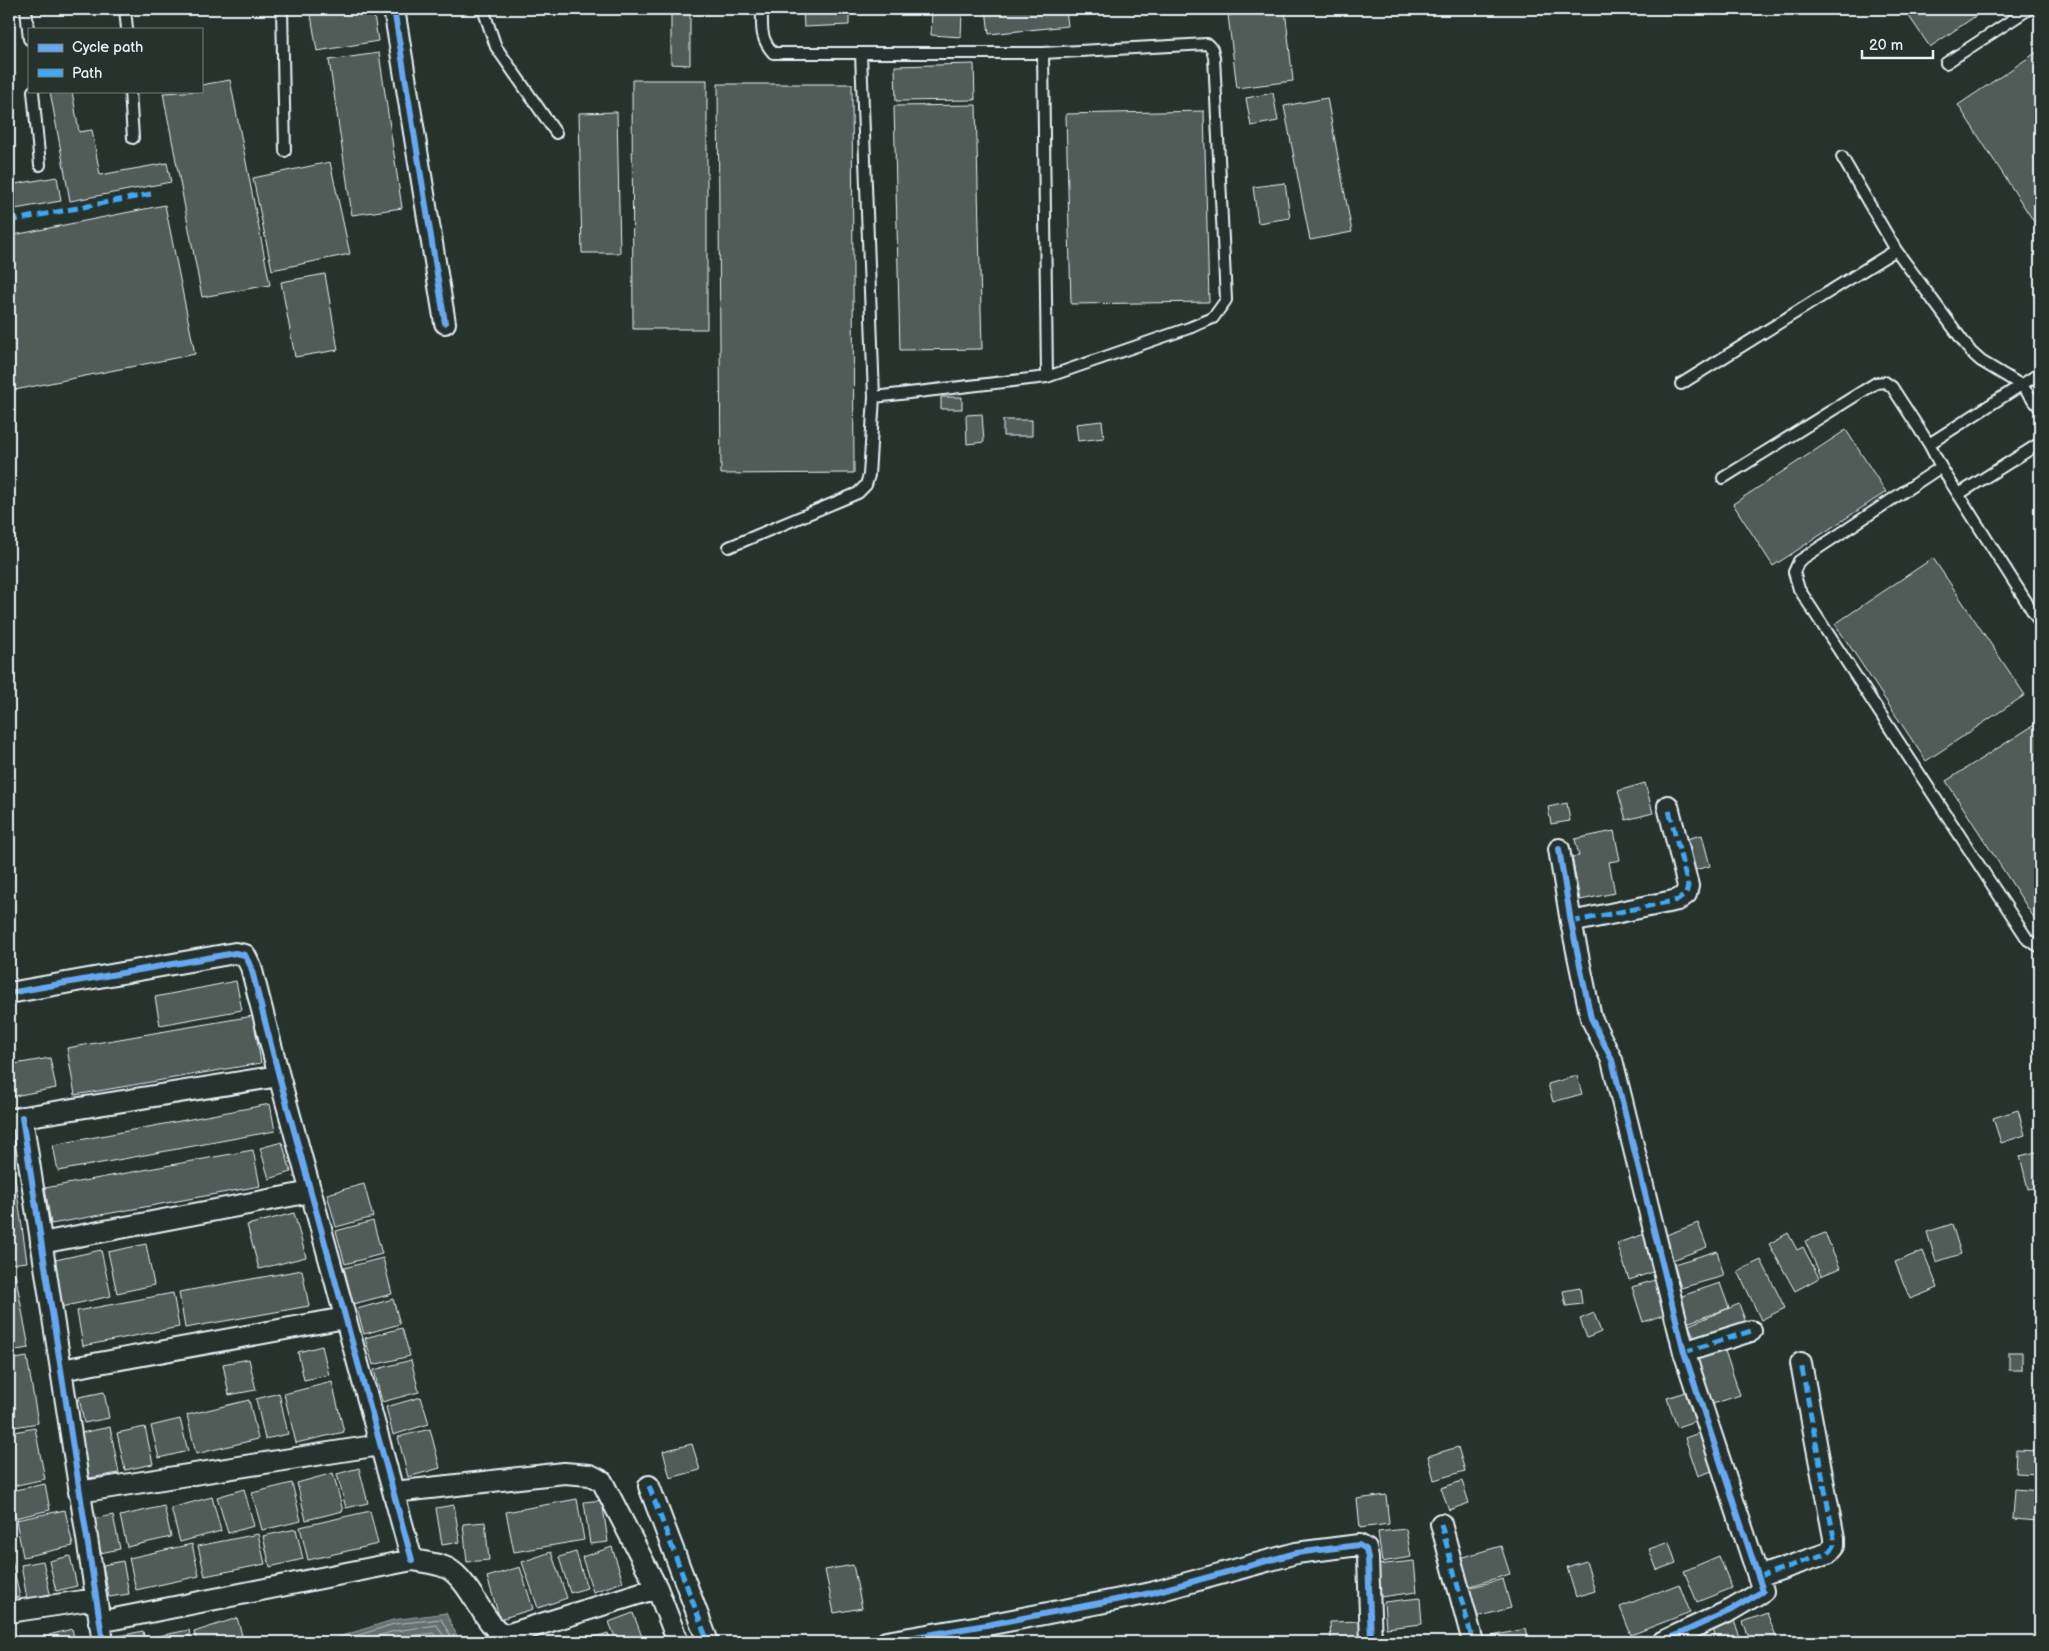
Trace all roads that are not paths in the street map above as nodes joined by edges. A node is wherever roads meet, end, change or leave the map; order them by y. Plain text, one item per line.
1 (26, 9) edge
2 (125, 9) edge
3 (282, 9) edge
4 (394, 9) edge
5 (483, 9) edge
6 (762, 9) edge
7 (2029, 9) edge
8 (28, 28) edge
9 (127, 28) edge
10 (1043, 53) junction
11 (861, 54) junction
12 (1946, 63) dead end
13 (33, 92) edge
14 (130, 92) edge
15 (556, 133) dead end
16 (133, 138) dead end
17 (285, 150) dead end
18 (1842, 157) dead end
19 (40, 165) dead end
20 (1896, 250) junction
21 (445, 323) dead end
22 (2040, 373) edge
23 (1047, 377) junction
24 (1680, 384) dead end
25 (2021, 385) junction
26 (874, 397) junction
27 (2040, 408) edge
28 (2040, 443) edge
29 (1929, 444) junction
30 (1941, 467) junction
31 (1723, 478) dead end
32 (1959, 494) junction
33 (729, 547) dead end
34 (2040, 623) edge
35 (1668, 806) dead end
36 (1559, 849) dead end
37 (1571, 922) junction
38 (2040, 947) edge
39 (9, 993) edge
40 (279, 1076) junction
41 (15, 1118) edge
42 (311, 1192) junction
43 (41, 1243) junction
44 (345, 1318) junction
45 (1751, 1330) dead end
46 (1684, 1352) junction
47 (1801, 1363) dead end
48 (61, 1370) junction
49 (380, 1445) junction
50 (649, 1486) dead end
51 (80, 1492) junction
52 (394, 1492) junction
53 (1441, 1524) dead end
54 (412, 1560) junction
55 (1758, 1577) junction
56 (657, 1588) junction
57 (96, 1599) junction
58 (9, 1612) edge
59 (100, 1622) junction
60 (102, 1642) edge
61 (678, 1642) edge
62 (708, 1642) edge
63 (886, 1642) edge
64 (1371, 1642) edge
65 (1473, 1642) edge
66 (1662, 1642) edge

1 - 8 lane
2 - 9 lane
3 - 17 lane
4 - 21 street
5 - 15 lane
6 - 11 lane
7 - 12 lane
10 - 11 lane
10 - 23 lane
10 - 23 lane
11 - 26 lane
13 - 19 lane
14 - 16 lane
18 - 20 lane
20 - 24 lane
20 - 25 lane
22 - 25 lane
23 - 26 lane
25 - 27 lane
25 - 29 lane
26 - 33 lane
28 - 32 lane
29 - 30 lane
29 - 31 lane
30 - 32 lane
30 - 38 lane
32 - 34 lane
35 - 37 street
36 - 37 street
37 - 46 street
39 - 40 street
40 - 41 street
40 - 42 street
41 - 43 street
42 - 43 street
42 - 44 street
43 - 48 street
44 - 48 street
44 - 49 street
45 - 46 street
46 - 55 street
47 - 55 street
48 - 51 street
49 - 51 street
49 - 52 street
50 - 62 street
51 - 57 street
52 - 54 street
52 - 56 street
53 - 65 street
54 - 56 street
54 - 59 street
55 - 66 street
56 - 61 street
57 - 58 street
57 - 59 street
59 - 60 street
63 - 64 street

